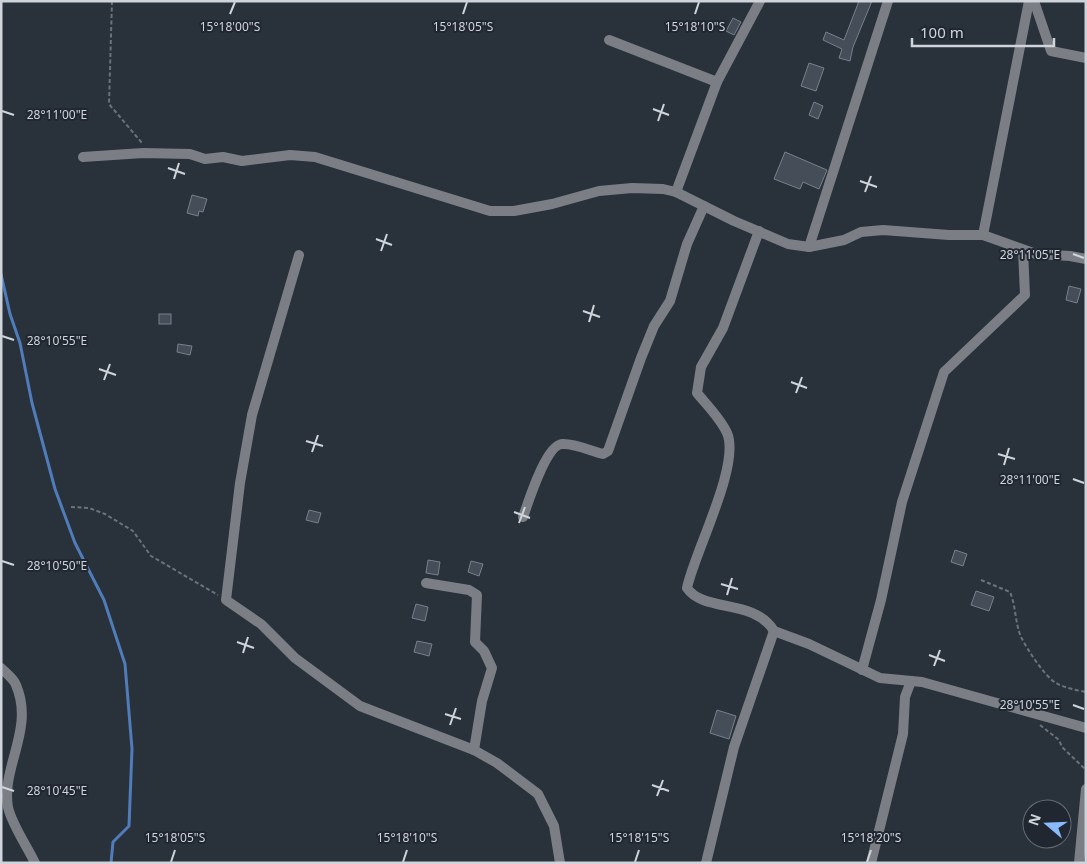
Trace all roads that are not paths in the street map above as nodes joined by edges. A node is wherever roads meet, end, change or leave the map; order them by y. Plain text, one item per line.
1 (760, 1) edge
2 (888, 1) edge
3 (1029, 1) edge
4 (1034, 1) edge
5 (610, 40) dead end
6 (1086, 58) edge
7 (717, 82) junction
8 (83, 157) dead end
9 (676, 192) junction
10 (704, 206) junction
11 (759, 231) junction
12 (983, 235) junction
13 (809, 247) junction
14 (1023, 250) junction
15 (299, 254) dead end
16 (1086, 259) edge
17 (523, 517) dead end
18 (426, 583) dead end
19 (774, 631) junction
20 (1, 668) edge
21 (862, 670) junction
22 (911, 681) junction
23 (1086, 728) edge
24 (474, 750) junction
25 (1086, 789) edge
26 (1, 796) edge
27 (8, 808) junction
28 (36, 863) edge
29 (560, 863) edge
30 (706, 863) edge
31 (871, 863) edge
32 (1079, 863) edge

1 - 7 street
2 - 13 street
3 - 12 street
4 - 6 street
5 - 7 street
7 - 9 street
8 - 9 street
9 - 10 street
10 - 11 street
10 - 17 street
11 - 13 street
11 - 19 street
12 - 13 street
12 - 14 street
14 - 16 street
14 - 21 street
15 - 24 street
18 - 24 street
19 - 21 street
19 - 30 street
20 - 27 street
21 - 22 street
22 - 23 street
22 - 31 street
24 - 29 street
25 - 32 street
26 - 27 street
27 - 28 street

